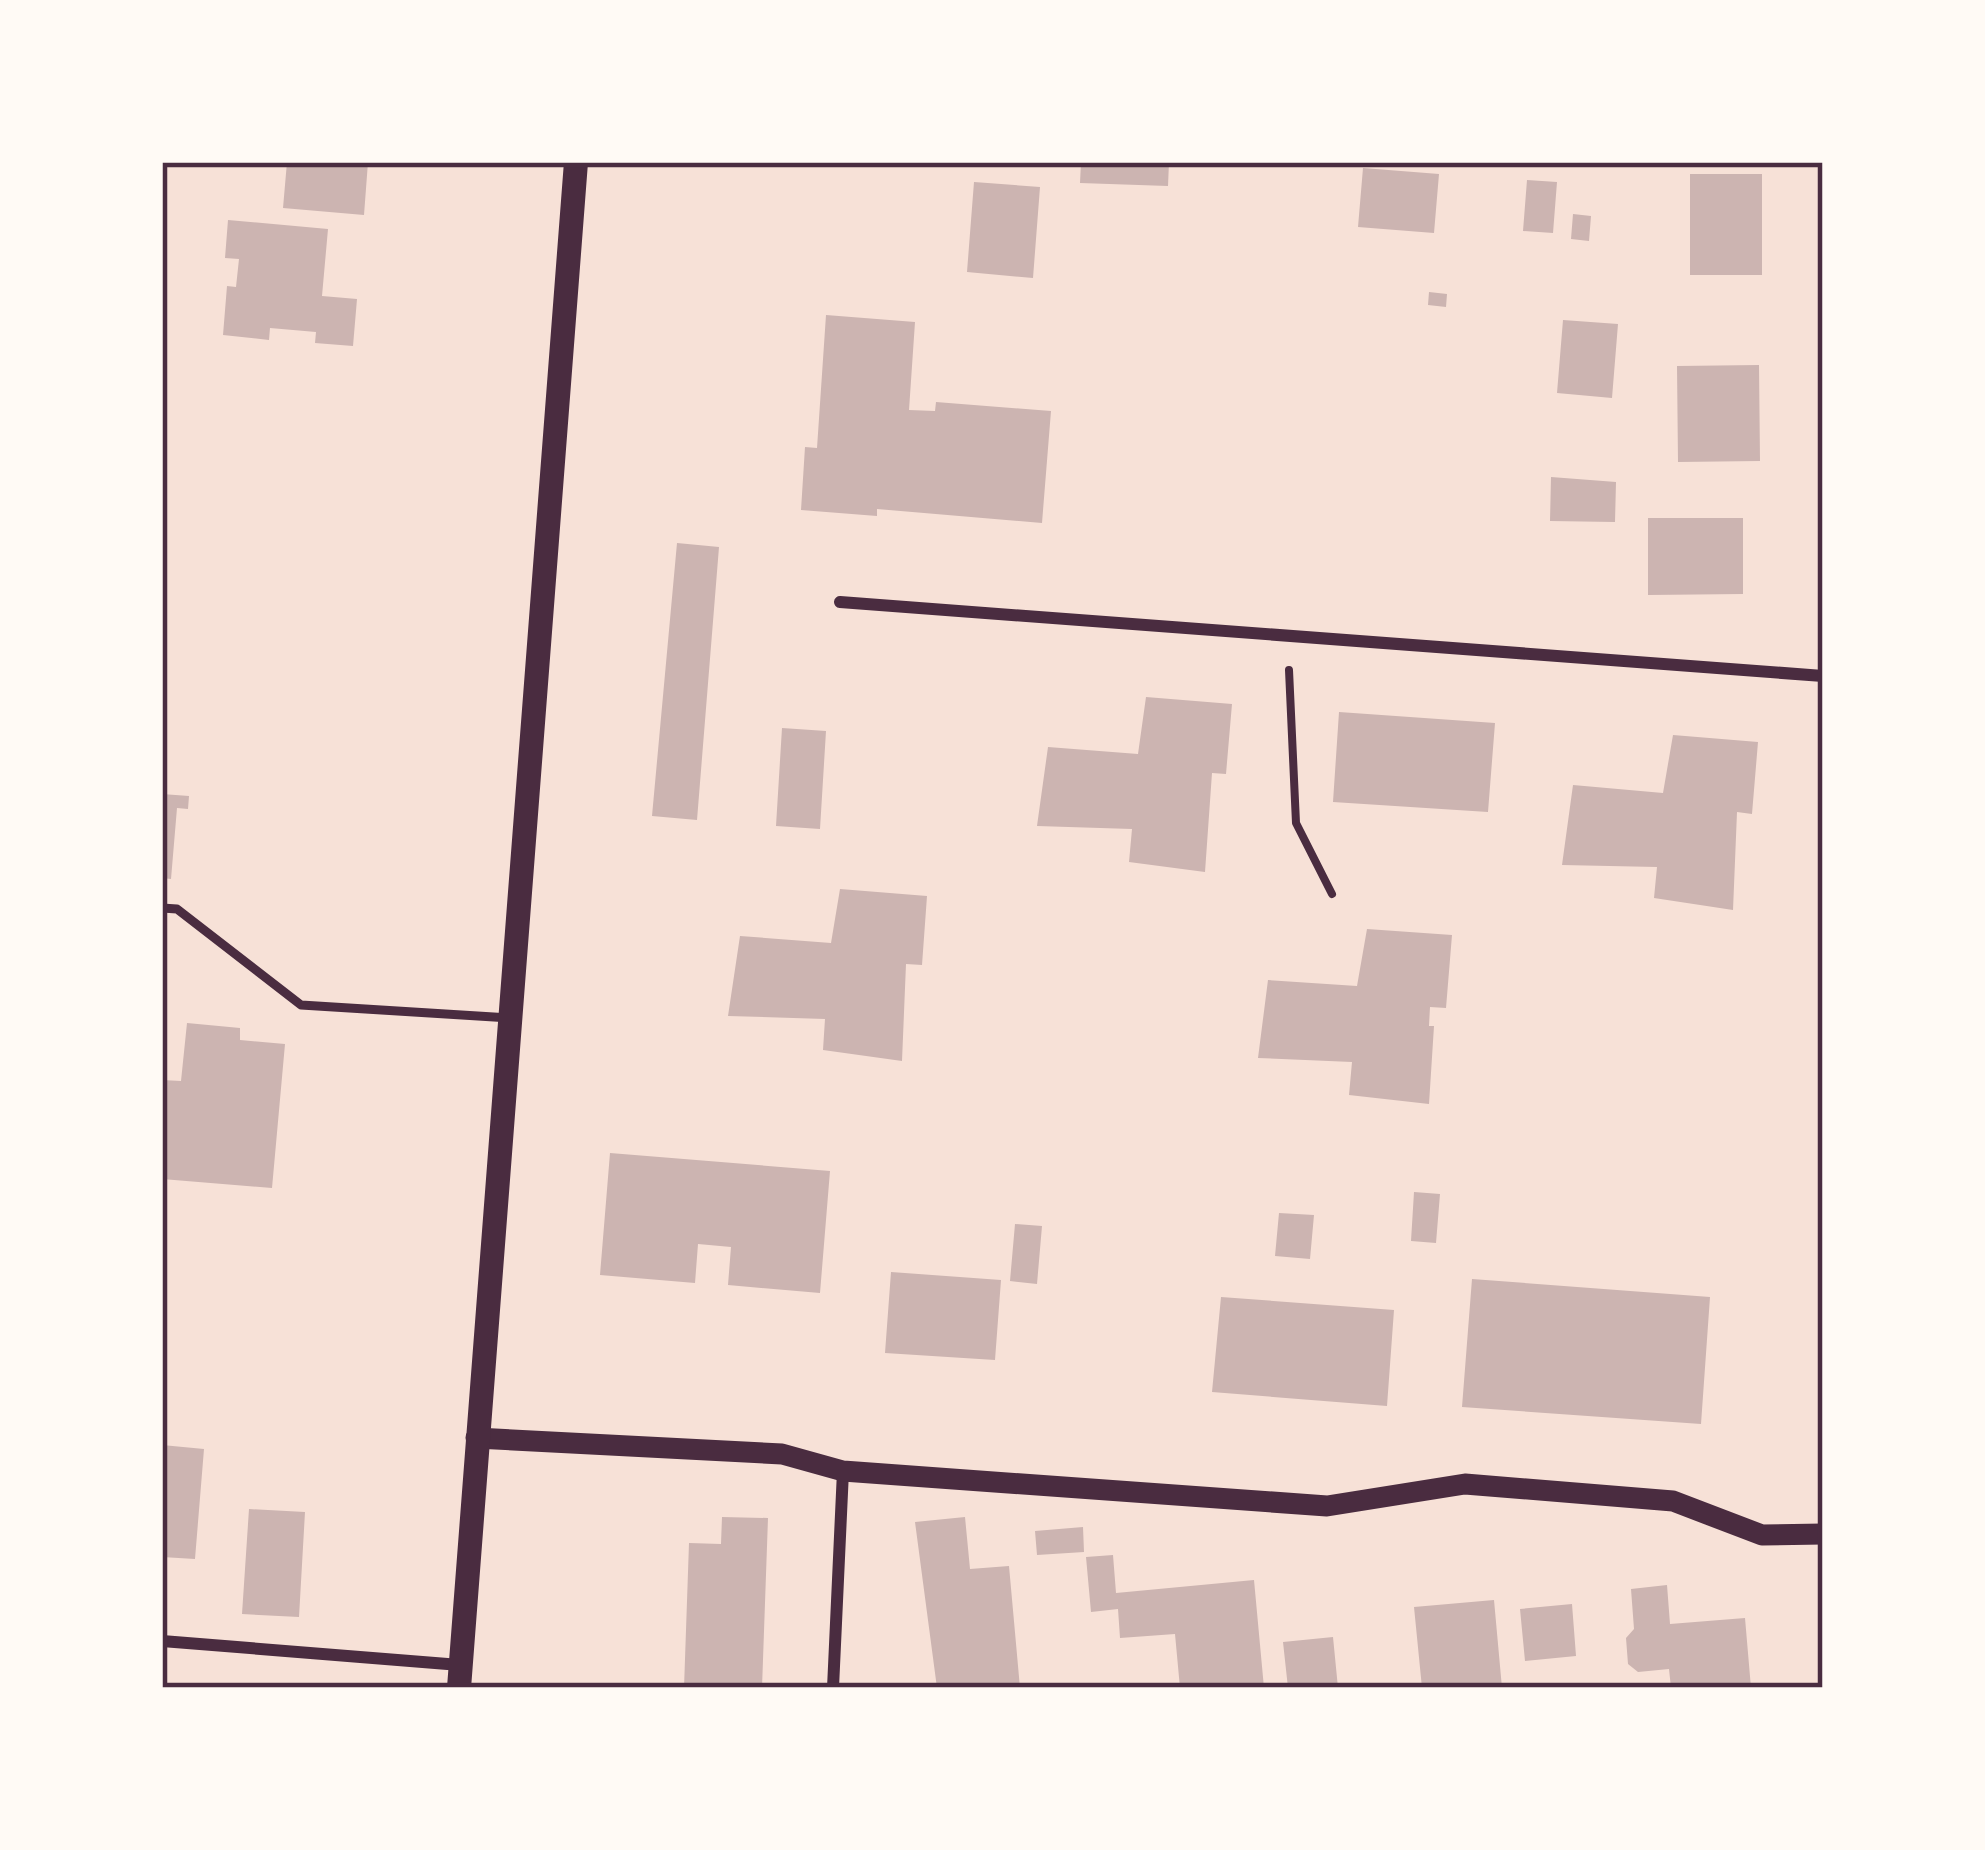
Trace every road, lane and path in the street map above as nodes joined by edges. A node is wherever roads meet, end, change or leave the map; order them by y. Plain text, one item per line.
1 (576, 162) edge
2 (840, 602) dead end
3 (1288, 639) junction
4 (1823, 676) edge
5 (1332, 894) dead end
6 (162, 908) edge
7 (510, 1018) junction
8 (476, 1438) junction
9 (843, 1471) junction
10 (1823, 1534) edge
11 (162, 1641) edge
12 (460, 1676) edge
13 (832, 1688) edge

1 - 7 main road
2 - 3 street
3 - 4 street
3 - 5 path
6 - 7 lane
7 - 8 main road
8 - 9 street
8 - 12 main road
9 - 10 street
9 - 13 street
11 - 12 street

